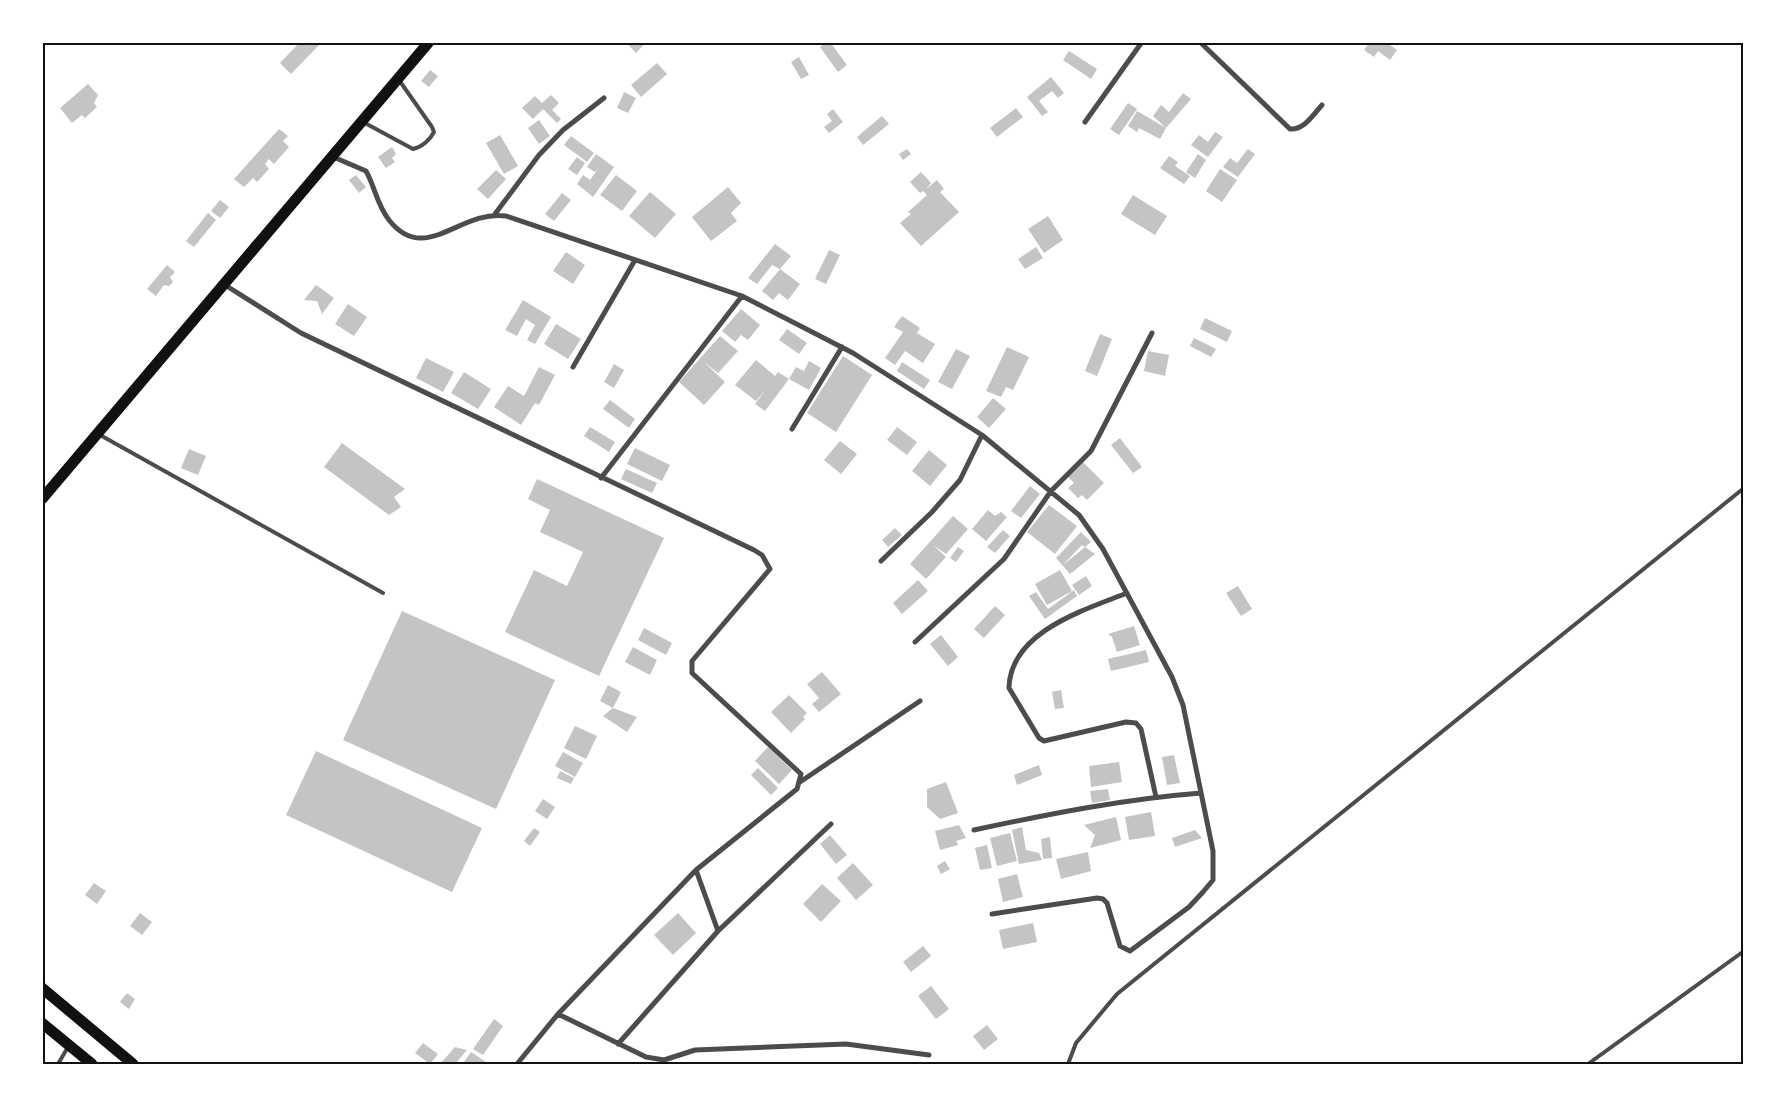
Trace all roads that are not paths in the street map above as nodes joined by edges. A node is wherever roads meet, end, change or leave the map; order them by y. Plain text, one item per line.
1 (429, 42) edge
2 (1142, 42) edge
3 (1200, 42) edge
4 (398, 78) junction
5 (604, 98) dead end
6 (1322, 105) dead end
7 (361, 121) junction
8 (1085, 122) dead end
9 (331, 156) junction
10 (495, 214) junction
11 (635, 260) junction
12 (225, 284) junction
13 (742, 296) junction
14 (1152, 333) dead end
15 (842, 347) junction
16 (573, 366) dead end
17 (792, 429) dead end
18 (98, 434) junction
19 (982, 435) junction
20 (601, 478) junction
21 (1744, 488) edge
22 (1051, 491) junction
23 (42, 499) edge
24 (882, 561) dead end
25 (383, 593) dead end
26 (1126, 593) junction
27 (915, 642) dead end
28 (920, 701) dead end
29 (800, 782) junction
30 (1201, 793) junction
31 (1156, 796) junction
32 (831, 824) dead end
33 (974, 830) dead end
34 (696, 870) junction
35 (992, 914) dead end
36 (718, 931) junction
37 (1744, 951) edge
38 (42, 988) edge
39 (558, 1014) junction
40 (42, 1023) edge
41 (618, 1044) junction
42 (69, 1046) junction
43 (930, 1055) dead end
44 (58, 1064) edge
45 (92, 1064) edge
46 (133, 1064) edge
47 (517, 1064) edge
48 (1068, 1064) edge
49 (1588, 1064) edge

1 - 4 main road
2 - 8 street
3 - 6 street
4 - 7 main road
4 - 7 lane
5 - 10 street
7 - 9 main road
9 - 10 street
9 - 12 main road
10 - 11 street
11 - 13 street
11 - 16 street
12 - 18 main road
12 - 20 street
13 - 15 street
13 - 20 street
14 - 22 street
15 - 17 street
15 - 19 street
18 - 23 main road
18 - 25 lane
19 - 22 street
19 - 24 street
20 - 29 street
21 - 48 lane
22 - 26 street
22 - 27 street
26 - 30 street
26 - 31 street
28 - 29 street
29 - 34 street
30 - 31 street
30 - 35 street
31 - 33 street
32 - 36 street
34 - 36 street
34 - 39 street
36 - 41 street
37 - 49 lane
38 - 46 main road
39 - 41 street
39 - 47 street
40 - 42 main road
41 - 43 street
42 - 44 lane
42 - 45 main road

